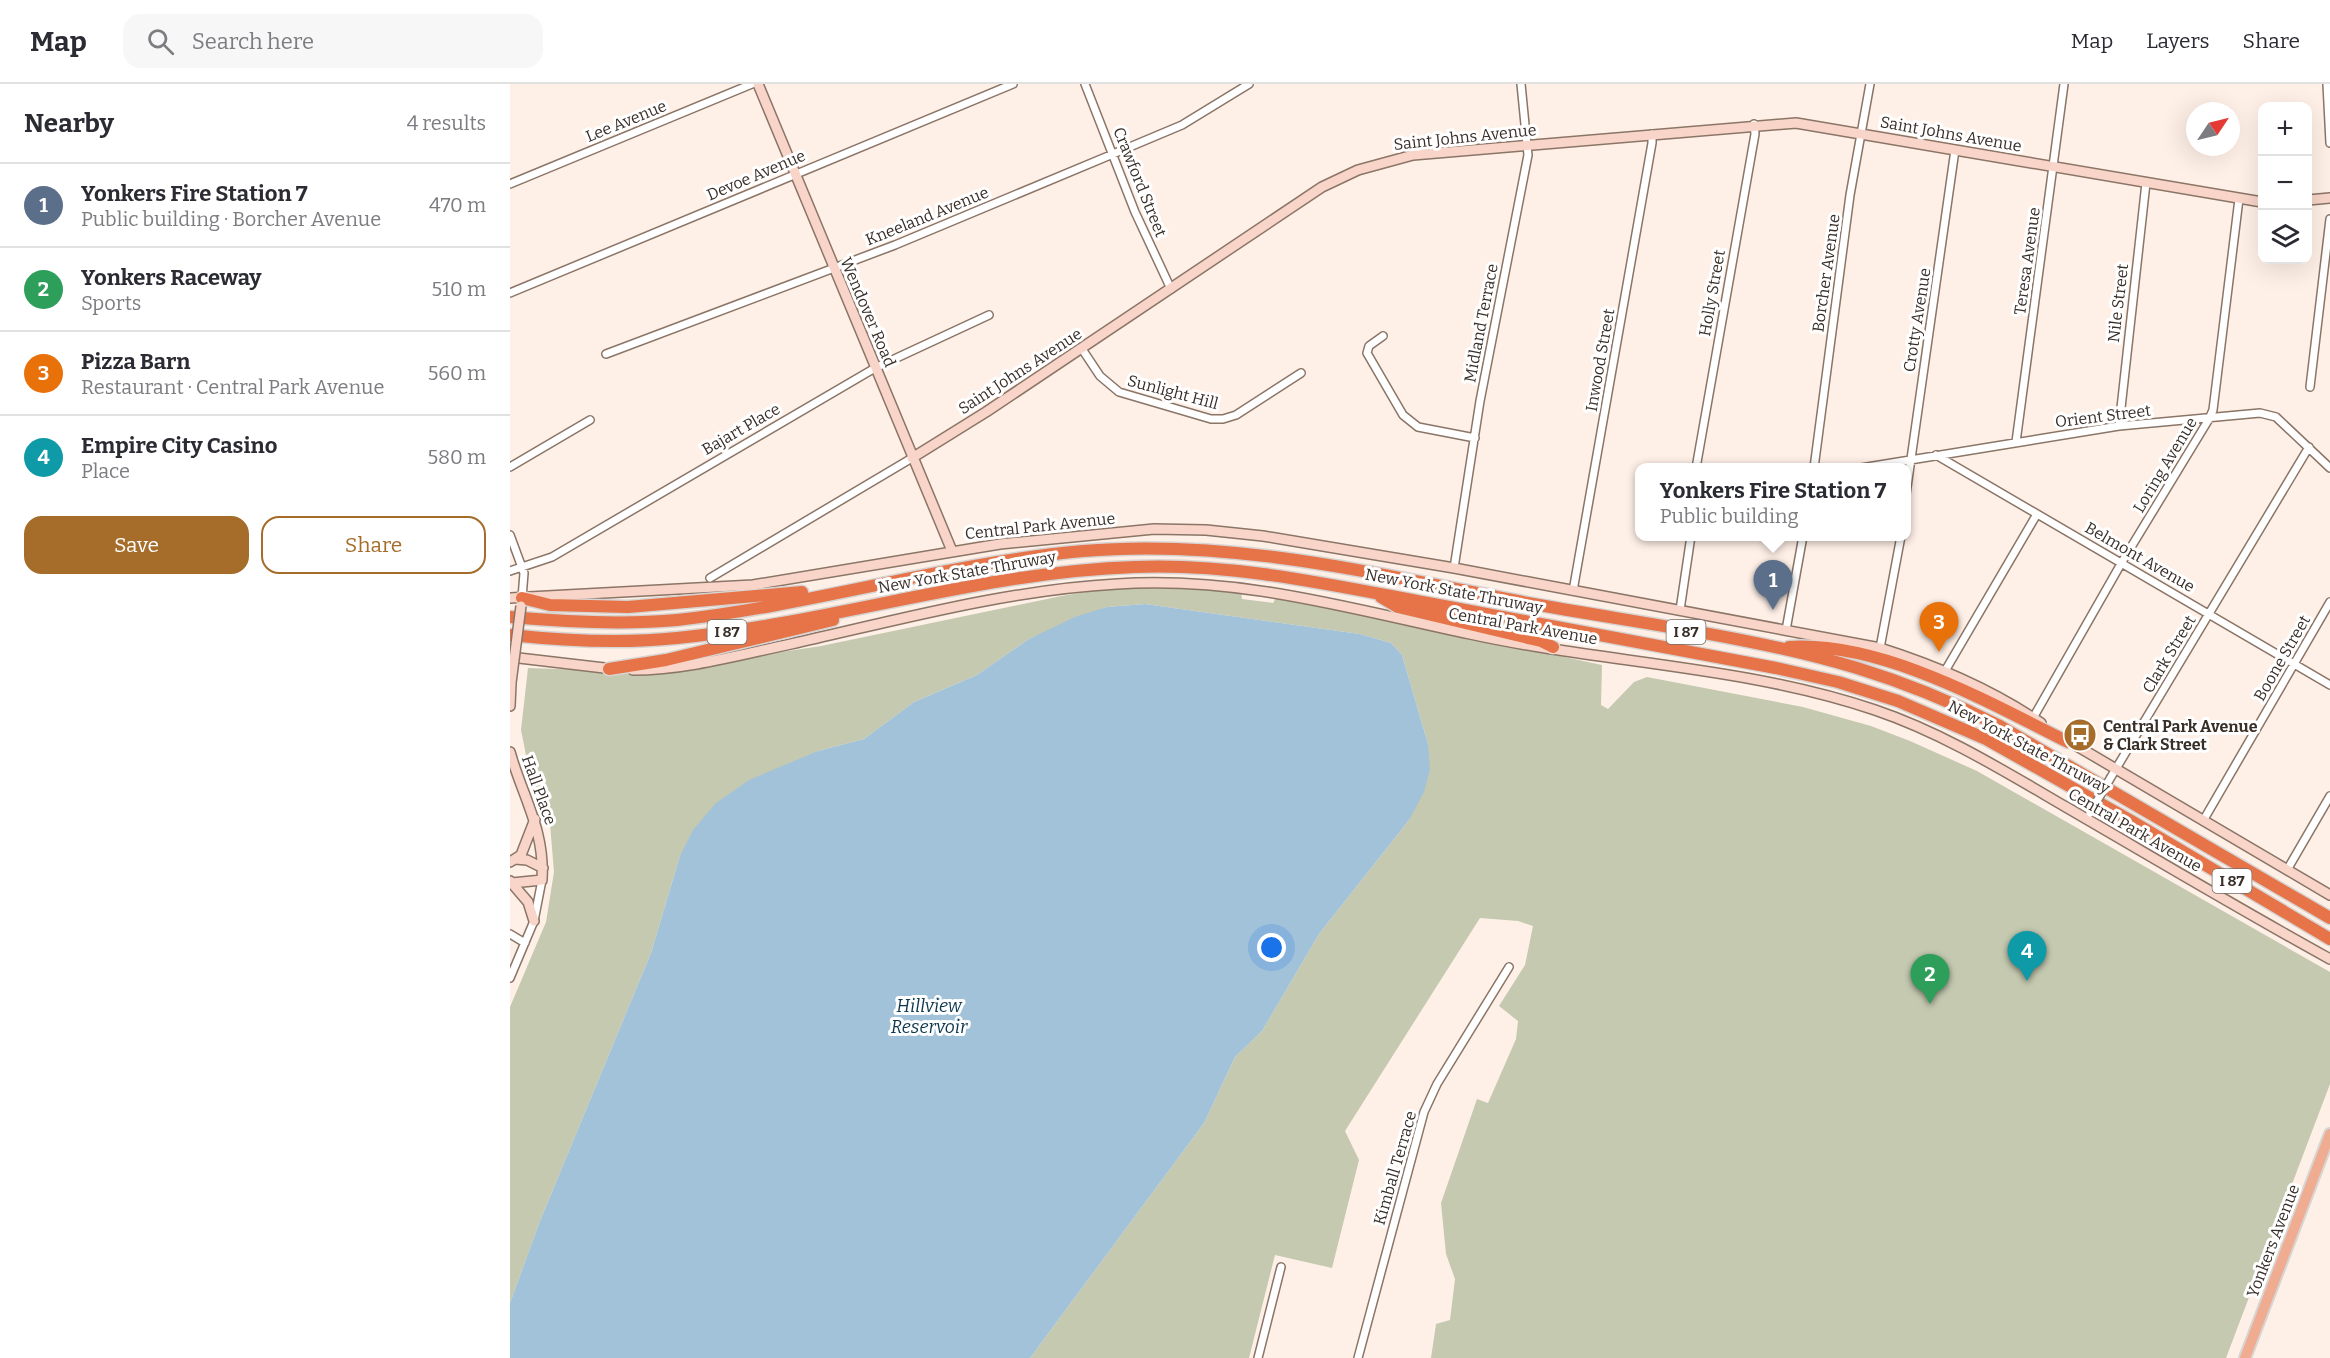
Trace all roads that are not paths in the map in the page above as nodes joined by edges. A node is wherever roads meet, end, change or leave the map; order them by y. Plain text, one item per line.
1 (752, 84) edge
2 (758, 84) edge
3 (1012, 84) edge
4 (1085, 84) edge
5 (1249, 84) edge
6 (1521, 84) edge
7 (1869, 84) edge
8 (2064, 84) edge
9 (2326, 84) edge
10 (1754, 124) junction
11 (1652, 134) junction
12 (1862, 134) junction
13 (2330, 143) edge
14 (1527, 144) junction
15 (1955, 150) junction
16 (1113, 154) junction
17 (2053, 167) junction
18 (795, 173) junction
19 (2146, 183) junction
20 (510, 184) edge
21 (2330, 198) edge
22 (2239, 199) junction
23 (2312, 200) edge
24 (2258, 201) edge
25 (2330, 219) edge
26 (834, 268) junction
27 (1171, 289) junction
28 (510, 293) edge
29 (989, 315) dead end
30 (1383, 336) dead end
31 (1082, 349) junction
32 (606, 354) dead end
33 (875, 368) junction
34 (1300, 373) dead end
35 (2310, 387) dead end
36 (2209, 419) junction
37 (590, 420) dead end
38 (2119, 426) junction
39 (1475, 438) junction
40 (2016, 441) junction
41 (2309, 447) junction
42 (1935, 454) junction
43 (912, 458) junction
44 (1911, 458) junction
45 (1697, 463) edge
46 (1815, 463) edge
47 (1886, 463) edge
48 (1910, 463) edge
49 (510, 466) edge
50 (2330, 468) edge
51 (2037, 514) junction
52 (510, 536) edge
53 (1690, 541) edge
54 (1802, 541) edge
55 (1900, 541) edge
56 (952, 550) junction
57 (2122, 562) junction
58 (523, 567) junction
59 (1454, 568) junction
60 (510, 571) edge
61 (710, 578) dead end
62 (893, 583) junction
63 (1574, 591) junction
64 (1375, 593) junction
65 (904, 600) junction
66 (518, 601) edge
67 (2330, 602) edge
68 (1680, 610) junction
69 (2209, 613) junction
70 (510, 617) edge
71 (1786, 630) junction
72 (510, 635) edge
73 (1552, 647) junction
74 (1777, 648) junction
75 (1880, 648) junction
76 (510, 657) edge
77 (2294, 663) junction
78 (609, 669) junction
79 (1946, 671) junction
80 (2330, 685) edge
81 (510, 706) edge
82 (2033, 718) junction
83 (2068, 742) junction
84 (510, 752) edge
85 (2113, 773) junction
86 (2330, 796) edge
87 (2088, 816) junction
88 (535, 819) junction
89 (2203, 821) junction
90 (512, 860) edge
91 (543, 868) junction
92 (2287, 870) junction
93 (542, 880) junction
94 (511, 882) edge
95 (2330, 895) edge
96 (2330, 918) edge
97 (534, 921) junction
98 (510, 934) edge
99 (2330, 939) edge
100 (525, 943) junction
101 (2330, 959) edge
102 (1509, 967) dead end
103 (510, 978) edge
104 (2330, 1134) edge
105 (1281, 1267) dead end
106 (1258, 1358) edge
107 (1358, 1358) edge
108 (2245, 1358) edge

1 - 20 street, Lee Avenue
2 - 18 main road, Wendover Road
3 - 18 street, Devoe Avenue
4 - 16 street, Crawford Street
5 - 16 street, Kneeland Avenue
6 - 14 street, Midland Terrace
7 - 12 street, Borcher Avenue
8 - 17 street, Teresa Avenue
9 - 13 street
10 - 11 main road, Saint Johns Avenue
10 - 12 main road, Saint Johns Avenue
10 - 45 street, Holly Street
11 - 14 main road, Saint Johns Avenue
11 - 63 street, Inwood Street
12 - 15 main road, Saint Johns Avenue
12 - 46 street, Borcher Avenue
14 - 27 main road, Saint Johns Avenue
14 - 39 street, Midland Terrace
15 - 17 main road, Saint Johns Avenue
15 - 44 street, Crotty Avenue
16 - 26 street, Kneeland Avenue
16 - 27 street, Crawford Street
17 - 19 main road, Saint Johns Avenue
17 - 40 street, Teresa Avenue
18 - 26 main road, Wendover Road
18 - 28 street, Devoe Avenue
19 - 22 main road, Saint Johns Avenue
19 - 38 street, Nile Street
21 - 23 main road
22 - 24 main road, Saint Johns Avenue
22 - 36 street, Loring Avenue
25 - 35 street
26 - 32 street, Kneeland Avenue
26 - 33 main road, Wendover Road
27 - 31 main road, Saint Johns Avenue
29 - 33 street, Bajart Place
30 - 39 street
31 - 34 street, Sunlight Hill
31 - 43 main road, Saint Johns Avenue
33 - 43 main road, Wendover Road
33 - 58 street, Bajart Place
36 - 38 street, Orient Street
36 - 41 street, Orient Street
36 - 57 street, Loring Avenue
37 - 49 street
38 - 40 street, Orient Street
39 - 59 street, Midland Terrace
40 - 42 street, Orient Street
41 - 50 street, Orient Street
41 - 69 street, Clark Street
42 - 44 street, Orient Street
42 - 51 street, Belmont Avenue
43 - 56 main road, Wendover Road
43 - 61 street, Saint Johns Avenue
44 - 47 street, Orient Street
44 - 48 street, Crotty Avenue
51 - 57 street, Belmont Avenue
51 - 79 street
52 - 58 street
53 - 68 street
54 - 71 street
55 - 75 street
56 - 59 main road, Central Park Avenue
56 - 66 main road, Central Park Avenue
57 - 69 street, Belmont Avenue
57 - 82 street, Loring Avenue
58 - 60 street, Bajart Place
58 - 66 street
59 - 63 main road, Central Park Avenue
62 - 66 highway
62 - 70 highway, New York State Thruway / I 87
62 - 74 highway, New York State Thruway / I 87
63 - 68 main road, Central Park Avenue
64 - 65 highway, New York State Thruway / I 87
64 - 73 highway
64 - 99 highway, New York State Thruway / I 87
65 - 72 highway, New York State Thruway / I 87
65 - 78 highway
66 - 81 main road, bridge
67 - 77 street, Boone Street
68 - 71 main road, Central Park Avenue
69 - 77 street, Belmont Avenue
69 - 85 street, Clark Street
71 - 75 main road, Central Park Avenue
73 - 78 main road, Central Park Avenue
73 - 87 main road, Central Park Avenue
74 - 83 highway
74 - 96 highway, New York State Thruway / I 87
75 - 79 main road, Central Park Avenue
76 - 78 main road, Central Park Avenue
77 - 80 street, Belmont Avenue
77 - 89 street, Boone Street
79 - 82 main road, Central Park Avenue
82 - 83 main road, Central Park Avenue
83 - 85 main road, Central Park Avenue
84 - 88 main road, Hall Place
85 - 87 street, Clark Street, bridge
85 - 89 main road, Central Park Avenue
86 - 92 street
87 - 101 main road, Central Park Avenue
88 - 90 main road
88 - 91 main road, Hall Place
89 - 92 main road, Central Park Avenue
90 - 91 main road
91 - 93 main road, Hall Place
92 - 95 main road, Central Park Avenue
93 - 94 main road
93 - 97 street, Hall Place
94 - 97 main road
97 - 100 street, Hall Place
98 - 100 street
100 - 103 street, Hall Place
102 - 107 street, Kimball Terrace
104 - 108 main road, Yonkers Avenue
105 - 106 street

